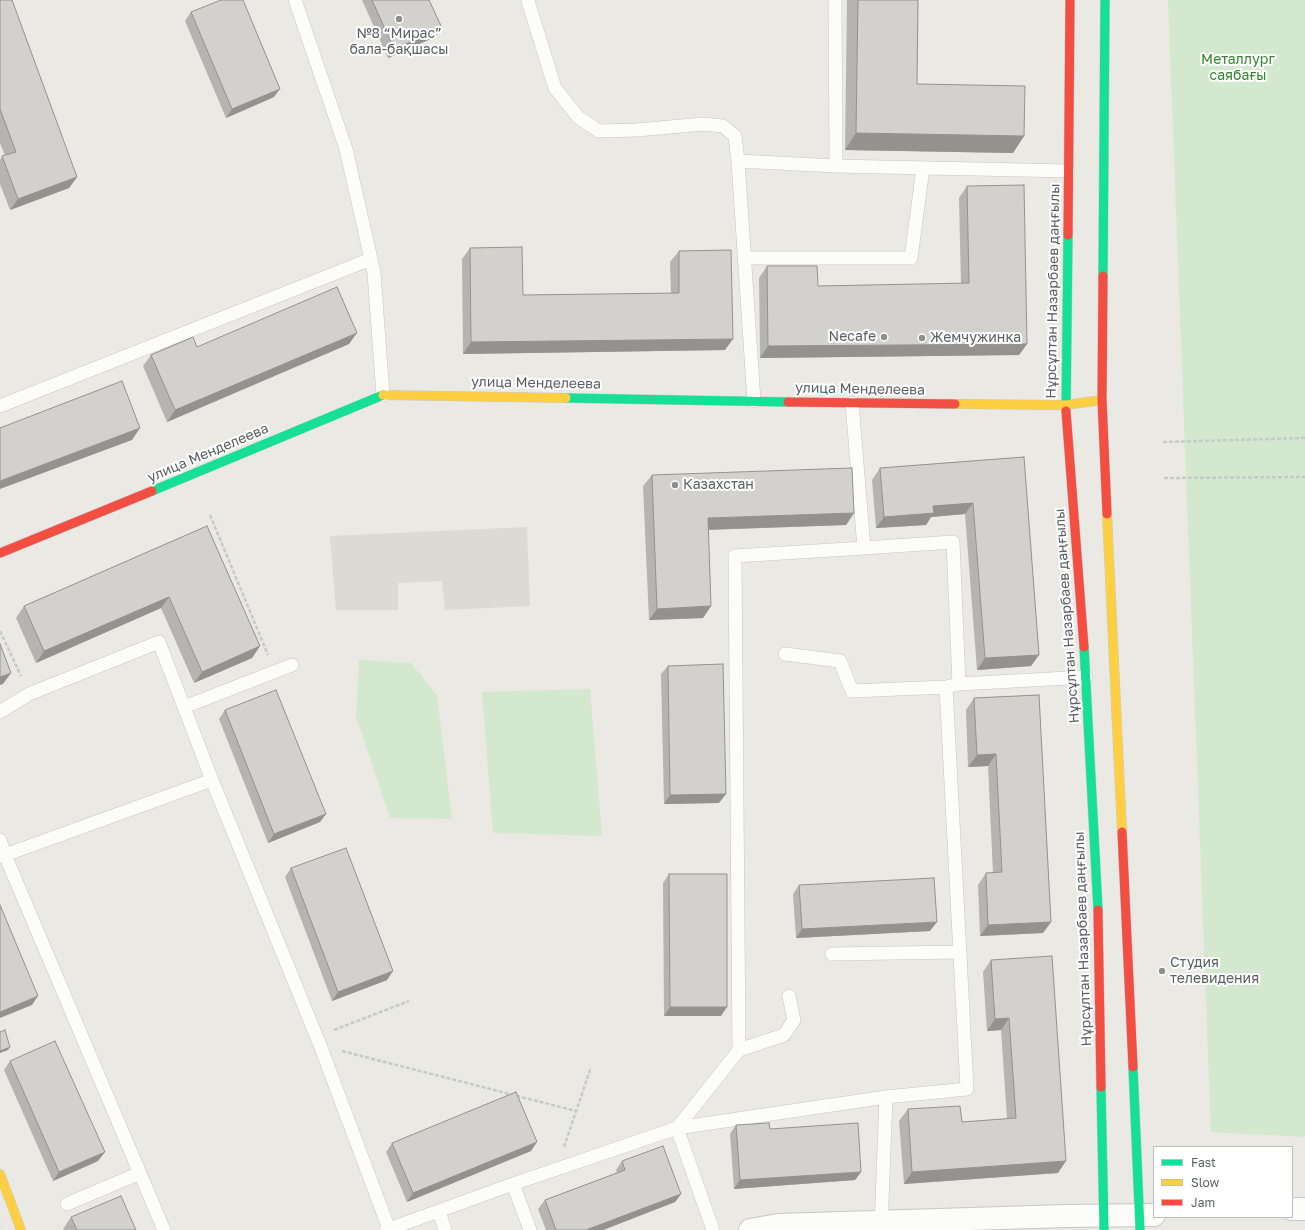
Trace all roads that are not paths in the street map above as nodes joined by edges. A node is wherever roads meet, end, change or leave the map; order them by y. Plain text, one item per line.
1 (295, 0) edge
2 (835, 0) edge
3 (1070, 0) edge
4 (1105, 0) edge
5 (528, 1) edge
6 (738, 161) junction
7 (836, 166) junction
8 (923, 168) junction
9 (1068, 171) junction
10 (745, 258) junction
11 (371, 259) junction
12 (383, 395) junction
13 (1102, 400) junction
14 (754, 401) junction
15 (852, 403) junction
16 (1066, 405) junction
17 (0, 406) edge
18 (864, 548) junction
19 (0, 553) edge
20 (785, 654) dead end
21 (292, 665) dead end
22 (1086, 677) junction
23 (959, 684) junction
24 (946, 687) junction
25 (184, 708) junction
26 (0, 712) edge
27 (212, 780) junction
28 (0, 840) edge
29 (2, 856) edge
30 (960, 952) junction
31 (832, 954) dead end
32 (789, 996) dead end
33 (738, 1050) junction
34 (886, 1098) junction
35 (678, 1128) junction
36 (140, 1173) junction
37 (0, 1174) edge
38 (513, 1184) junction
39 (67, 1204) dead end
40 (1293, 1209) edge
41 (1305, 1209) edge
42 (439, 1211) junction
43 (1145, 1220) edge
44 (1104, 1223) edge
45 (881, 1226) edge
46 (388, 1229) edge
47 (21, 1230) edge
48 (164, 1230) edge
49 (445, 1230) edge
50 (530, 1230) edge
51 (713, 1230) edge
52 (750, 1230) edge

1 - 11 lane
2 - 7 lane
3 - 9 main road, Нұрсұлтан Назарбаев даңғылы
4 - 13 main road
5 - 6 lane
6 - 7 lane
6 - 10 lane
7 - 8 lane
8 - 9 lane
8 - 10 lane
9 - 16 main road, Нұрсұлтан Назарбаев даңғылы
10 - 14 lane
11 - 12 lane
11 - 17 lane
12 - 14 main road, улица Менделеева
12 - 19 main road, улица Менделеева
13 - 16 main road, улица Менделеева
13 - 43 main road
14 - 15 main road, улица Менделеева
15 - 16 main road, улица Менделеева
15 - 18 lane
16 - 22 main road, Нұрсұлтан Назарбаев даңғылы
18 - 23 lane
18 - 33 lane
20 - 24 lane
21 - 25 lane
22 - 23 lane
22 - 44 main road, Нұрсұлтан Назарбаев даңғылы
23 - 24 lane
24 - 30 lane
25 - 26 lane
25 - 27 lane
27 - 29 lane
27 - 46 lane
28 - 29 lane
29 - 36 lane
30 - 31 lane
30 - 34 lane
32 - 33 lane
33 - 35 lane
34 - 35 lane
34 - 45 lane
35 - 38 lane
35 - 51 lane
36 - 39 lane
36 - 48 lane
37 - 47 main road
38 - 42 lane
38 - 50 lane
40 - 41 street
42 - 46 lane
42 - 49 lane
43 - 44 street
44 - 45 street
45 - 52 street

